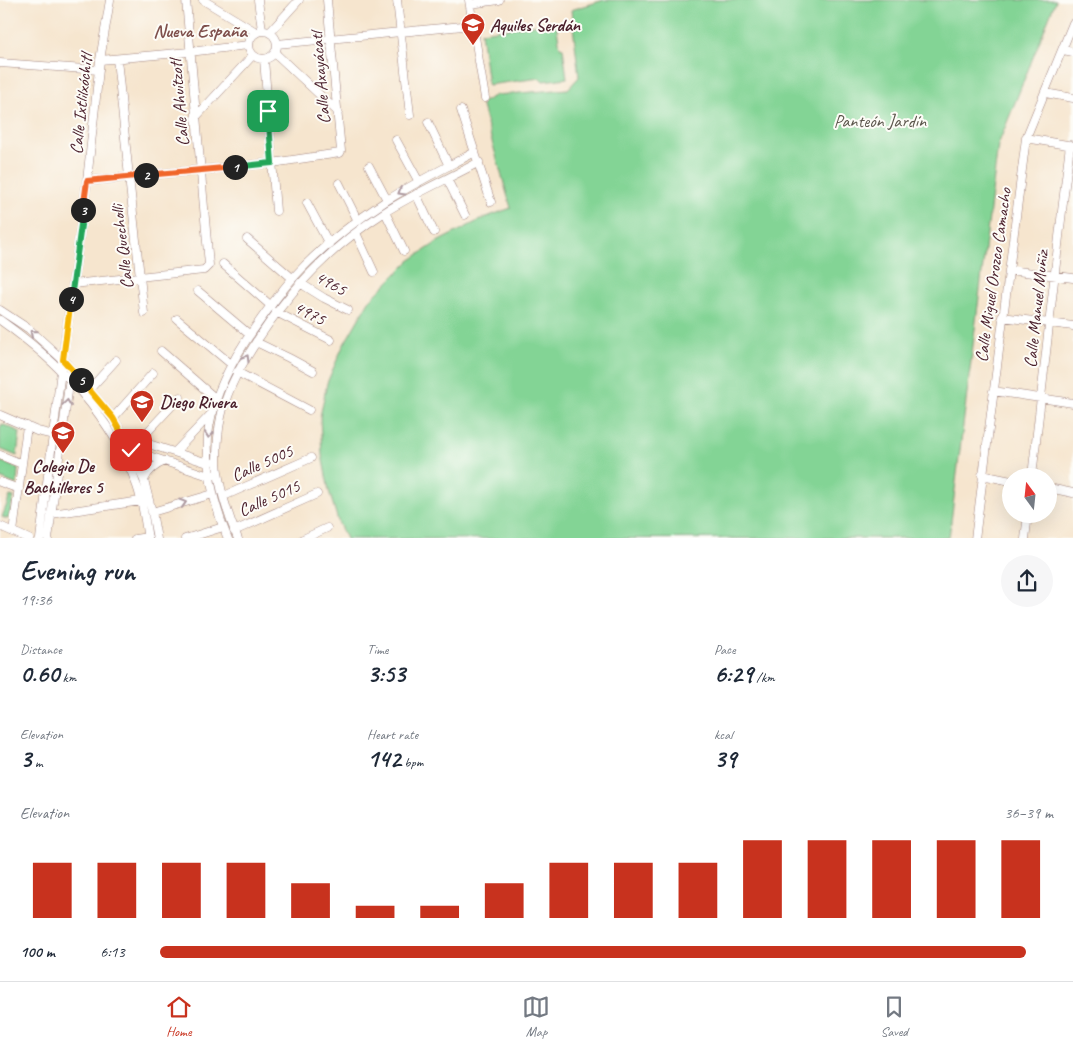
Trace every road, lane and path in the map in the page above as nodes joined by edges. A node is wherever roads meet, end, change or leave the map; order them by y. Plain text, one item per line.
1 (110, 0) edge
2 (186, 0) edge
3 (203, 0) edge
4 (258, 0) edge
5 (299, 0) edge
6 (328, 0) edge
7 (397, 0) edge
8 (498, 0) edge
9 (470, 2) edge
10 (1073, 23) edge
11 (473, 25) junction
12 (263, 32) junction
13 (401, 32) junction
14 (332, 38) junction
15 (278, 44) junction
16 (248, 45) junction
17 (1063, 50) junction
18 (189, 52) junction
19 (1073, 52) edge
20 (275, 54) junction
21 (253, 55) junction
22 (117, 59) junction
23 (264, 59) junction
24 (100, 60) junction
25 (0, 63) edge
26 (99, 70) junction
27 (1045, 93) junction
28 (485, 98) dead end
29 (1073, 98) edge
30 (461, 110) dead end
31 (338, 112) junction
32 (410, 115) dead end
33 (195, 118) junction
34 (428, 122) dead end
35 (1026, 138) junction
36 (396, 140) dead end
37 (1071, 146) edge
38 (477, 157) junction
39 (272, 163) junction
40 (369, 166) dead end
41 (450, 166) junction
42 (200, 170) junction
43 (129, 177) junction
44 (447, 179) junction
45 (87, 181) junction
46 (418, 182) junction
47 (339, 183) dead end
48 (416, 194) junction
49 (387, 200) junction
50 (491, 202) dead end
51 (307, 203) dead end
52 (276, 211) dead end
53 (385, 212) junction
54 (465, 216) dead end
55 (358, 221) junction
56 (434, 232) dead end
57 (356, 233) junction
58 (247, 239) dead end
59 (329, 244) junction
60 (404, 251) dead end
61 (223, 264) dead end
62 (1009, 270) junction
63 (374, 272) dead end
64 (1054, 275) junction
65 (140, 276) junction
66 (292, 278) junction
67 (1073, 278) edge
68 (300, 283) junction
69 (74, 284) junction
70 (198, 291) dead end
71 (270, 305) junction
72 (0, 310) edge
73 (348, 310) dead end
74 (276, 312) junction
75 (144, 313) dead end
76 (1002, 318) junction
77 (177, 319) dead end
78 (0, 320) edge
79 (1050, 323) junction
80 (1073, 326) edge
81 (250, 335) junction
82 (331, 340) dead end
83 (256, 342) junction
84 (161, 351) dead end
85 (63, 360) junction
86 (116, 360) dead end
87 (231, 364) junction
88 (71, 370) junction
89 (61, 371) junction
90 (313, 371) dead end
91 (237, 372) junction
92 (153, 373) dead end
93 (70, 380) junction
94 (89, 390) junction
95 (993, 391) junction
96 (180, 397) dead end
97 (1041, 398) junction
98 (216, 399) junction
99 (1073, 403) edge
100 (309, 410) dead end
101 (213, 412) junction
102 (0, 415) edge
103 (113, 418) junction
104 (27, 426) junction
105 (54, 435) junction
106 (126, 441) junction
107 (139, 441) junction
108 (118, 446) junction
109 (56, 447) junction
110 (131, 450) junction
111 (175, 452) junction
112 (123, 454) junction
113 (0, 456) edge
114 (312, 458) dead end
115 (165, 461) junction
116 (217, 462) junction
117 (208, 463) junction
118 (22, 464) junction
119 (1033, 468) edge
120 (219, 474) junction
121 (982, 475) junction
122 (209, 476) junction
123 (1002, 479) edge
124 (144, 480) junction
125 (0, 482) edge
126 (1073, 483) edge
127 (19, 489) junction
128 (1058, 490) edge
129 (1071, 493) edge
130 (213, 494) junction
131 (317, 494) dead end
132 (224, 496) junction
133 (140, 501) junction
134 (152, 512) junction
135 (51, 514) junction
136 (1027, 523) edge
137 (0, 526) edge
138 (223, 527) junction
139 (327, 528) dead end
140 (13, 532) junction
141 (236, 535) edge
142 (29, 538) edge
143 (40, 538) edge
144 (48, 538) edge
145 (135, 538) edge
146 (148, 538) edge
147 (157, 538) edge
148 (185, 538) edge
149 (228, 538) edge
150 (303, 538) edge
151 (974, 538) edge
152 (1025, 538) edge

1 - 24 street, Calle Ixtlilxóchitl
2 - 18 street, Calle Ahuítzotl
3 - 12 street
4 - 12 street
5 - 12 street
6 - 14 street, Calle Axayácatl
7 - 13 street
8 - 9 street
9 - 11 street
10 - 17 street, Calle Miguel Orozco Camacho
11 - 13 street
11 - 28 street
12 - 15 street
12 - 16 street
13 - 14 street
13 - 32 street
14 - 15 street
14 - 31 street, Calle Axayácatl
15 - 20 street
16 - 18 street
16 - 21 street
17 - 19 street
17 - 27 street, Calle Miguel Orozco Camacho
18 - 22 street
18 - 33 street, Calle Ahuítzotl
20 - 23 street
20 - 31 street
21 - 23 street
21 - 33 street
22 - 24 street
22 - 43 street, Calle Quecholli
23 - 39 street
24 - 26 street, Calle Ixtlilxóchitl
25 - 26 street
26 - 45 street, Calle Ixtlilxóchitl
27 - 29 street
27 - 35 street, Calle Miguel Orozco Camacho
30 - 38 street
31 - 39 street, Calle Axayácatl
33 - 42 street, Calle Ahuítzotl
34 - 41 street
35 - 37 street
35 - 62 street, Calle Miguel Orozco Camacho
36 - 46 street
37 - 64 street, Calle Manuel Muñiz
38 - 41 street
38 - 44 street
38 - 50 street
39 - 42 street
39 - 52 street
40 - 49 street
41 - 46 street
42 - 43 street
42 - 65 street, Calle Ahuítzotl
43 - 45 street
43 - 65 street, Calle Quecholli
44 - 48 street
44 - 54 street
45 - 69 street, Calle Ixtlilxóchitl
46 -> 49 street
47 - 55 street
48 - 53 street
48 - 56 street
49 - 55 street
51 - 59 street
53 - 57 street
53 - 60 street
55 - 59 street
57 - 63 street
57 - 68 street
58 - 66 street
59 - 66 street
61 - 71 street
62 - 64 street
62 - 76 street, Calle Miguel Orozco Camacho
64 - 67 street
64 - 79 street, Calle Manuel Muñiz
65 - 69 street
65 - 75 street, Calle Quecholli
66 - 71 street
68 - 73 street, 4965
68 - 74 street
69 - 85 street, Calle Ixtlilxóchitl
70 - 81 street
71 - 81 street
85 -> 72 street
74 - 82 street, 4975
74 - 83 street
76 - 79 street
76 - 95 street, Calle Miguel Orozco Camacho
77 - 87 street
78 - 89 street
79 - 80 street
79 - 97 street, Calle Manuel Muñiz
81 - 87 street
83 - 90 street
91 -> 83 street
84 - 98 street
85 - 88 street
85 - 89 street, Calle Ixtlilxóchitl
86 - 94 street
87 - 98 street
88 - 93 street
88 - 94 street
89 - 93 street
89 - 105 street, Calle Ixtlilxóchitl
91 - 100 street
91 - 116 street
92 - 103 street
93 - 108 street
109 -> 93 street
94 - 103 street
95 - 97 street
95 - 121 street, Calle Miguel Orozco Camacho
96 - 107 street
97 - 99 street
97 - 119 street, Calle Manuel Muñiz
98 - 101 street
101 - 111 street
101 -> 117 street
102 - 104 street
103 - 106 street
104 - 105 street
104 - 118 street
105 - 109 street, Calle Ixtlilxóchitl
106 - 107 street
106 - 108 street
106 - 110 street
107 - 111 street
108 - 112 street
109 - 135 street
109 - 143 street
110 - 112 street
110 - 115 street
110 - 124 street
111 - 117 street
112 - 133 street
113 - 118 street
114 - 132 street, Calle 5005
115 - 122 street
115 - 124 street
116 - 117 street
116 - 120 street
117 - 122 street
118 - 127 street
120 - 122 street
120 - 132 street
121 - 123 street
121 - 151 street, Calle Miguel Orozco Camacho
122 - 130 street
124 - 134 street
125 - 127 street
126 - 129 street
127 - 140 street
128 - 129 street
134 -> 130 street
130 - 138 street
131 - 141 street, Calle 5015
132 - 141 street
133 - 135 street
133 - 146 street
134 - 147 street
135 - 144 street
136 - 152 street
137 - 140 street
138 - 148 street
138 - 149 street
139 - 150 street
140 - 142 street
145 - 146 street

